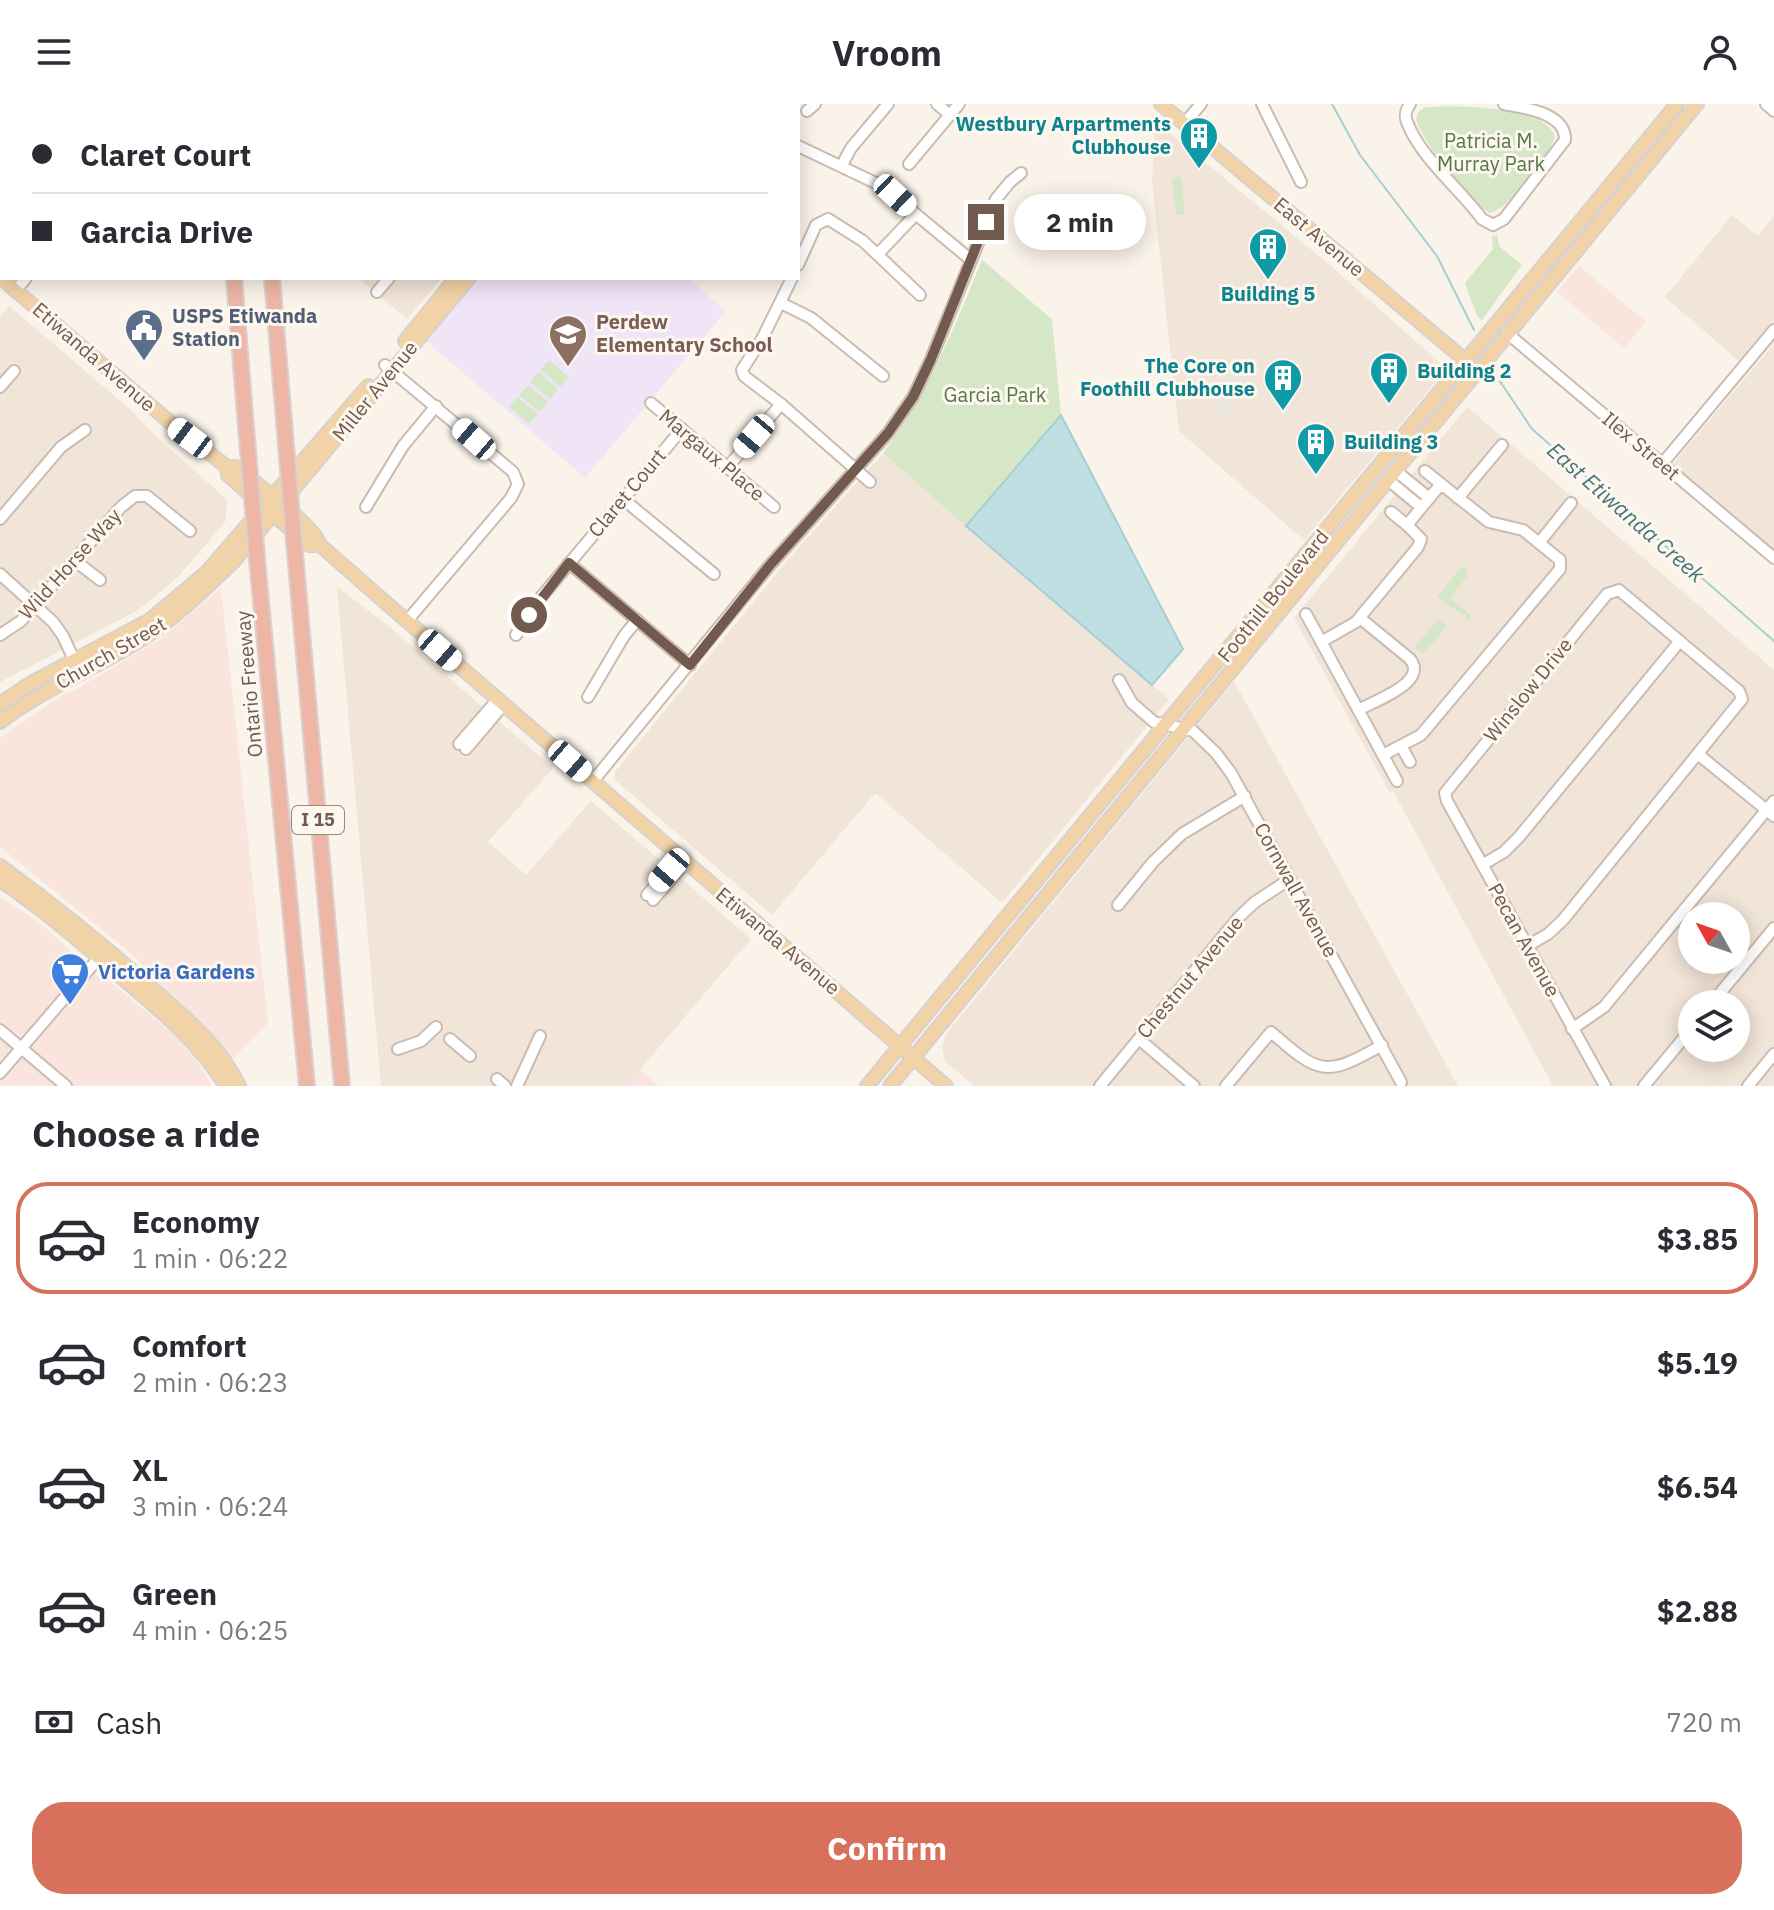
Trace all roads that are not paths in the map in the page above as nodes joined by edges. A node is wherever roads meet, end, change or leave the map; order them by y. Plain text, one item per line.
1 (888, 104) edge
2 (937, 104) edge
3 (959, 104) edge
4 (1161, 104) edge
5 (1201, 104) edge
6 (1262, 104) edge
7 (1410, 104) edge
8 (1504, 104) edge
9 (1677, 104) edge
10 (1697, 104) edge
11 (1766, 104) edge
12 (1774, 111) edge
13 (950, 115) junction
14 (1184, 124) junction
15 (800, 147) edge
16 (909, 164) dead end
17 (842, 165) junction
18 (1021, 173) dead end
19 (1301, 182) dead end
20 (916, 214) junction
21 (878, 254) junction
22 (800, 260) edge
23 (971, 260) junction
24 (4, 280) edge
25 (24, 280) edge
26 (234, 280) edge
27 (272, 280) edge
28 (387, 280) edge
29 (454, 280) edge
30 (467, 280) edge
31 (791, 280) edge
32 (16, 290) junction
33 (377, 292) dead end
34 (920, 295) dead end
35 (781, 303) junction
36 (1774, 330) edge
37 (1507, 333) junction
38 (1466, 361) junction
39 (388, 367) junction
40 (14, 371) dead end
41 (1478, 371) junction
42 (883, 376) dead end
43 (0, 387) edge
44 (651, 403) dead end
45 (781, 404) junction
46 (436, 406) junction
47 (682, 429) junction
48 (85, 430) dead end
49 (1502, 445) dead end
50 (1662, 464) junction
51 (727, 468) junction
52 (857, 468) junction
53 (1425, 471) dead end
54 (1392, 475) junction
55 (870, 482) dead end
56 (1441, 484) junction
57 (1458, 498) junction
58 (623, 499) junction
59 (1571, 503) dead end
60 (1423, 505) junction
61 (272, 506) junction
62 (366, 507) dead end
63 (774, 507) dead end
64 (1391, 512) dead end
65 (0, 519) edge
66 (1407, 525) junction
67 (190, 531) dead end
68 (1539, 543) junction
69 (1774, 558) edge
70 (74, 560) junction
71 (569, 563) junction
72 (0, 574) edge
73 (714, 574) dead end
74 (100, 580) dead end
75 (35, 605) junction
76 (1306, 614) dead end
77 (1360, 618) junction
78 (637, 620) junction
79 (407, 621) junction
80 (0, 635) edge
81 (516, 635) dead end
82 (1680, 641) junction
83 (1321, 642) junction
84 (74, 660) junction
85 (690, 665) junction
86 (80, 673) junction
87 (1119, 680) dead end
88 (588, 697) dead end
89 (501, 702) junction
90 (0, 704) edge
91 (1358, 710) junction
92 (0, 722) edge
93 (1166, 725) junction
94 (1182, 728) junction
95 (463, 746) dead end
96 (1401, 746) junction
97 (1383, 755) junction
98 (1699, 755) junction
99 (1410, 762) dead end
100 (593, 781) junction
101 (1397, 781) dead end
102 (1445, 793) joint
103 (1245, 796) junction
104 (1771, 809) edge
105 (683, 859) junction
106 (1482, 865) junction
107 (0, 866) edge
108 (1290, 879) junction
109 (0, 880) edge
110 (650, 897) dead end
111 (1118, 905) dead end
112 (1774, 928) edge
113 (1527, 946) junction
114 (103, 952) junction
115 (1723, 990) edge
116 (436, 1027) dead end
117 (1572, 1029) junction
118 (0, 1030) edge
119 (540, 1036) dead end
120 (450, 1039) dead end
121 (1139, 1039) junction
122 (1382, 1045) junction
123 (1678, 1045) edge
124 (902, 1046) junction
125 (21, 1048) junction
126 (398, 1049) dead end
127 (1774, 1054) edge
128 (470, 1056) dead end
129 (914, 1057) junction
130 (214, 1067) junction
131 (0, 1073) edge
132 (1401, 1082) dead end
133 (66, 1086) edge
134 (226, 1086) edge
135 (236, 1086) edge
136 (307, 1086) edge
137 (342, 1086) edge
138 (517, 1086) edge
139 (867, 1086) edge
140 (890, 1086) edge
141 (946, 1086) edge
142 (1100, 1086) edge
143 (1194, 1086) edge
144 (1226, 1086) edge
145 (1605, 1086) edge
146 (1644, 1086) edge
147 (1748, 1086) edge

1 - 17 street
2 - 13 street
3 - 13 street
4 - 14 main road, East Avenue
5 - 14 street
6 - 19 street
7 - 8 street
9 - 38 main road, Foothill Boulevard
10 - 37 main road, Foothill Boulevard
11 - 12 street
13 - 16 street
14 - 38 main road, East Avenue
15 - 17 street
17 - 20 street
18 - 23 street
20 - 21 street
20 - 23 street
21 - 22 street
21 - 34 street
23 - 52 street
24 - 32 main road, Etiwanda Avenue
25 - 32 street
26 - 136 highway, Ontario Freeway / I 15, bridge
27 - 137 highway, I 15, bridge
28 - 33 street
29 - 39 main road, Miller Avenue
30 - 39 main road, Miller Avenue
31 - 35 street
32 - 61 main road, Etiwanda Avenue
35 - 42 street
35 - 45 street
36 - 50 street
37 - 41 main road, Foothill Boulevard
37 - 50 street, Ilex Street
38 - 41 main road, East Avenue
38 - 93 main road, Foothill Boulevard
39 - 46 street
39 - 61 main road, Miller Avenue
40 - 43 street
41 - 54 main road, Foothill Boulevard
44 - 47 street, Margaux Place
45 - 51 street
45 - 52 street
46 - 62 street
46 - 79 street
47 - 51 street, Margaux Place
47 - 58 street, Claret Court
48 - 65 street
49 - 57 street
50 - 69 street, Ilex Street
51 - 63 street, Margaux Place
52 - 55 street
52 - 85 street
53 - 56 street
54 - 60 street
54 - 60 street
54 - 94 main road, Foothill Boulevard
56 - 57 street
56 - 60 street
57 - 68 street
58 - 71 street, Claret Court
58 - 73 street
59 - 68 street
60 - 66 street
61 - 79 main road, Etiwanda Avenue
61 - 84 main road, Church Street
61 - 86 main road, Church Street
64 - 66 street
66 - 77 street
67 - 70 street, Wild Horse Way
68 - 96 street
70 - 74 street
70 - 75 street, Wild Horse Way
71 - 78 street
71 - 81 street, Claret Court
72 - 75 street
75 - 80 street, Wild Horse Way
75 - 84 street
76 - 83 street
77 - 83 street
77 - 91 street
78 - 85 street
78 - 88 street
79 - 89 main road, Etiwanda Avenue
82 - 98 street
82 - 102 street, Winslow Drive
82 - 106 street
83 - 91 street
84 - 86 street
84 - 90 main road, Church Street
85 - 100 street
86 - 92 main road, Church Street
87 - 93 street
89 - 95 street
89 - 100 main road, Etiwanda Avenue
91 - 97 street
93 - 94 street, Cornwall Avenue
93 - 124 main road, Foothill Boulevard
94 - 103 street, Cornwall Avenue
94 - 129 main road, Foothill Boulevard
96 - 97 street
96 - 99 street
97 - 101 street
98 - 104 street
98 - 113 street
100 - 105 main road, Etiwanda Avenue
102 - 106 street, Pecan Avenue
103 - 108 street, Cornwall Avenue
103 - 111 street
104 - 117 street
105 - 110 street
105 - 124 main road, Etiwanda Avenue
106 - 113 street, Pecan Avenue
107 - 114 main road
108 - 121 street, Chestnut Avenue
108 - 122 street, Cornwall Avenue
109 - 114 main road
112 - 115 street
113 - 117 street, Pecan Avenue
114 - 125 street
114 - 130 main road
114 - 135 main road
116 - 126 street
117 - 145 street, Pecan Avenue
118 - 125 street
119 - 138 street
120 - 128 street
121 - 142 street, Chestnut Avenue
121 - 143 street
122 - 132 street, Cornwall Avenue
122 - 144 street
123 - 146 street
124 - 129 main road, Etiwanda Avenue
124 - 139 main road, Foothill Boulevard
125 - 131 street
125 - 133 street
127 - 147 street
129 - 140 main road, Foothill Boulevard
129 - 141 main road, Etiwanda Avenue
130 - 134 main road
130 - 135 main road

